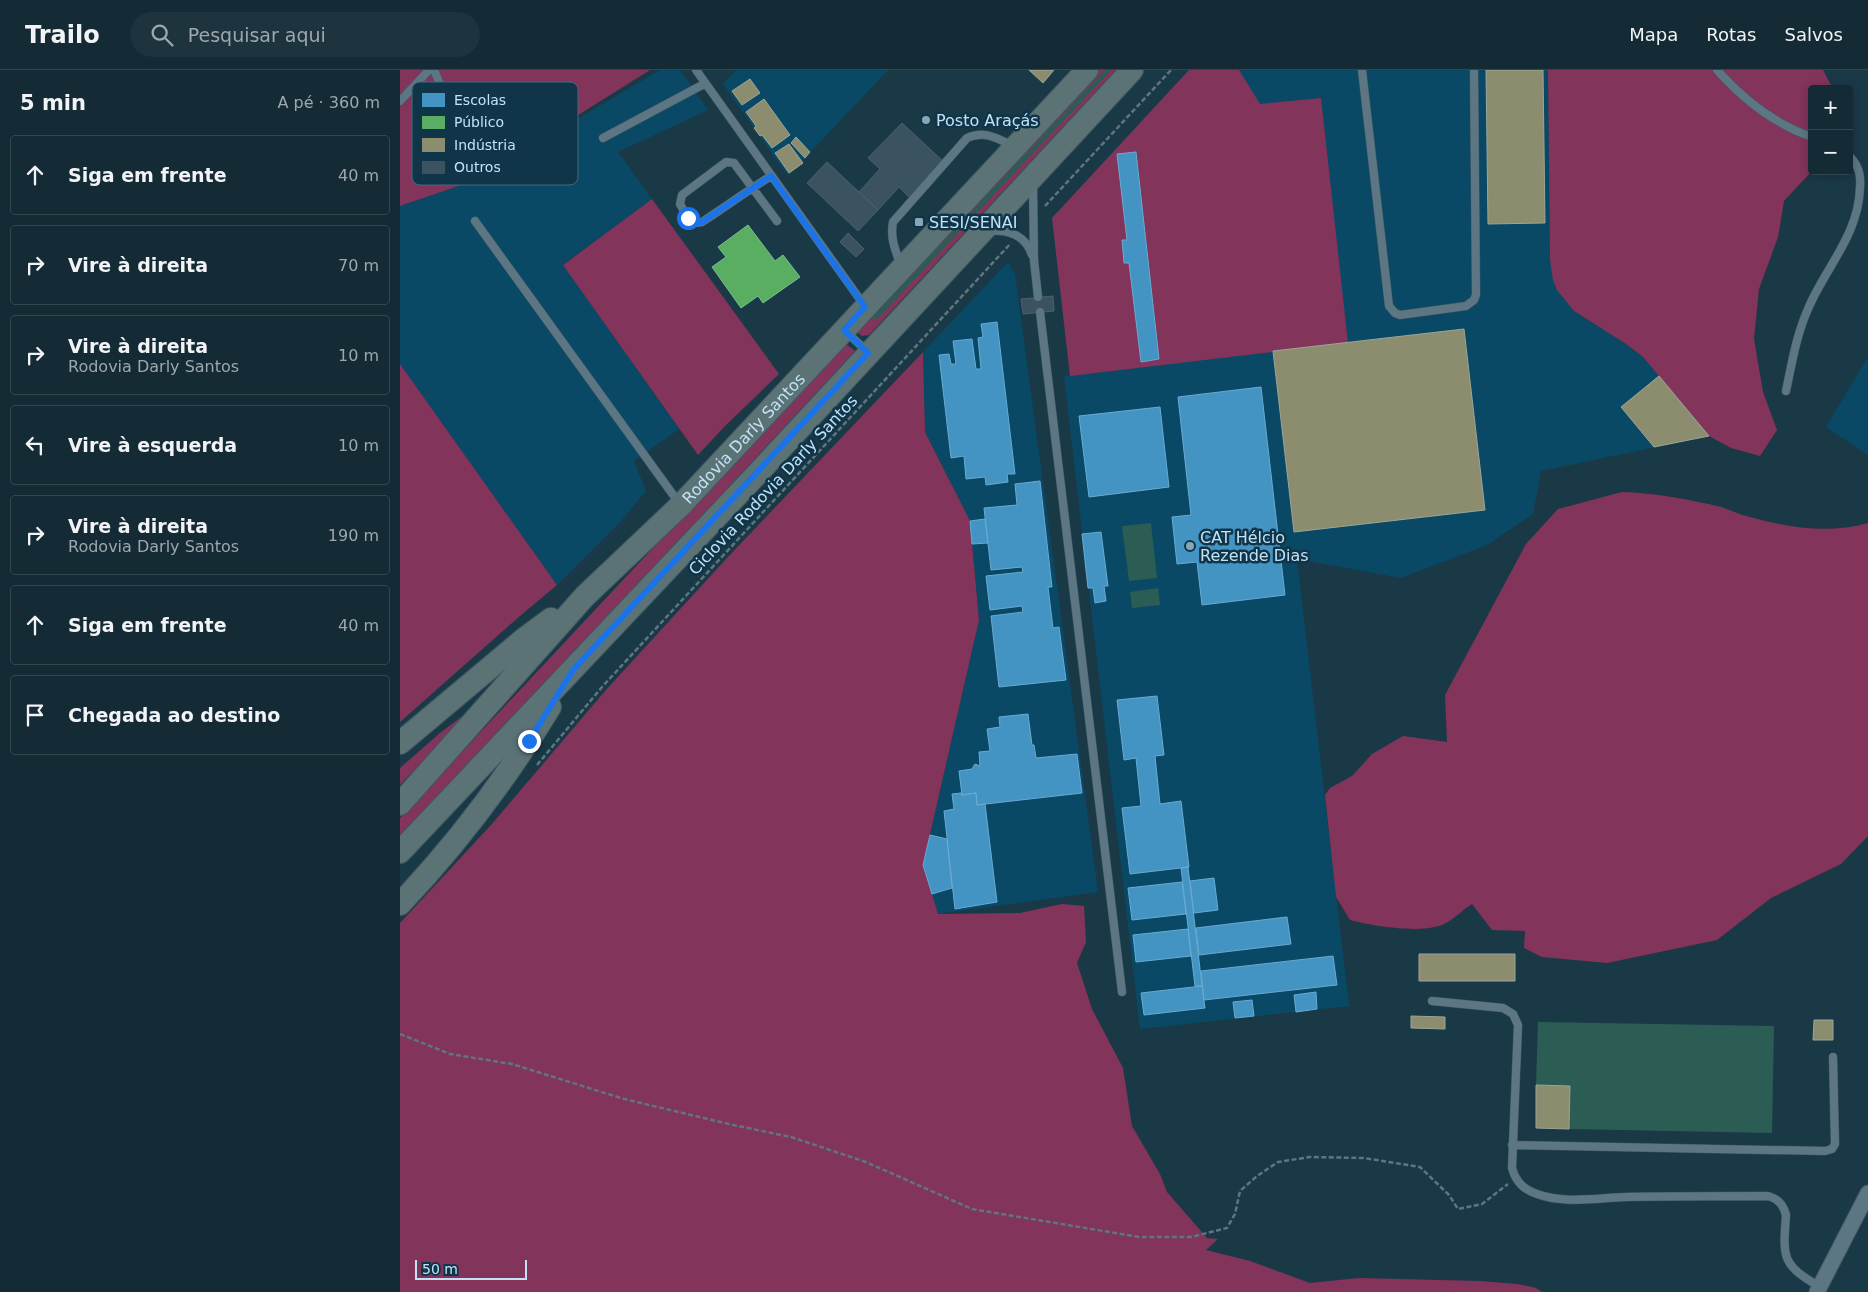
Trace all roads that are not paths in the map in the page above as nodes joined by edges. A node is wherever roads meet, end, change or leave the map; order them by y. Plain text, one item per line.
1 (429, 70) edge
2 (434, 70) edge
3 (696, 70) edge
4 (1087, 70) edge
5 (1132, 70) edge
6 (1362, 70) edge
7 (1474, 70) edge
8 (1717, 70) edge
9 (702, 81) junction
10 (418, 82) edge
11 (439, 82) edge
12 (412, 88) edge
13 (400, 101) edge
14 (1808, 135) edge
15 (603, 138) dead end
16 (1015, 147) junction
17 (1853, 159) edge
18 (771, 176) junction
19 (1033, 177) junction
20 (753, 188) junction
21 (475, 220) dead end
22 (777, 221) dead end
23 (977, 237) junction
24 (1034, 260) junction
25 (902, 267) junction
26 (1038, 297) dead end
27 (865, 307) junction
28 (1040, 312) dead end
29 (844, 330) junction
30 (868, 353) junction
31 (1786, 391) dead end
32 (681, 505) junction
33 (585, 596) junction
34 (573, 670) junction
35 (400, 742) edge
36 (400, 804) edge
37 (400, 852) edge
38 (400, 904) edge
39 (1122, 992) dead end
40 (1432, 1001) dead end
41 (1833, 1057) dead end
42 (1512, 1145) junction
43 (1868, 1193) edge
44 (1823, 1290) edge

1 - 10 lane
2 - 11 lane
3 - 9 lane
4 - 16 main road, Rodovia Darly Santos
5 - 19 main road, Rodovia Darly Santos
6 - 7 lane
8 - 14 lane
9 - 15 lane
9 - 18 lane
12 - 13 lane
16 - 25 main road, Rodovia Darly Santos
16 - 25 lane
17 - 31 lane
18 - 20 lane
18 - 27 lane
19 - 23 main road, Rodovia Darly Santos
19 - 24 lane
20 - 20 lane
20 - 22 lane
21 - 32 lane
23 - 24 lane
23 - 30 main road, Rodovia Darly Santos
24 - 26 lane
25 - 27 main road, Rodovia Darly Santos
27 - 29 main road, Rodovia Darly Santos
28 - 39 lane
29 - 30 lane
29 - 32 main road, Rodovia Darly Santos
30 - 34 main road, Rodovia Darly Santos
32 - 33 main road, Rodovia Darly Santos
33 - 35 main road
33 - 36 main road, Rodovia Darly Santos
34 - 37 main road, Rodovia Darly Santos
34 - 38 main road
40 - 42 lane
41 - 42 lane
42 - 44 lane
43 - 44 street

